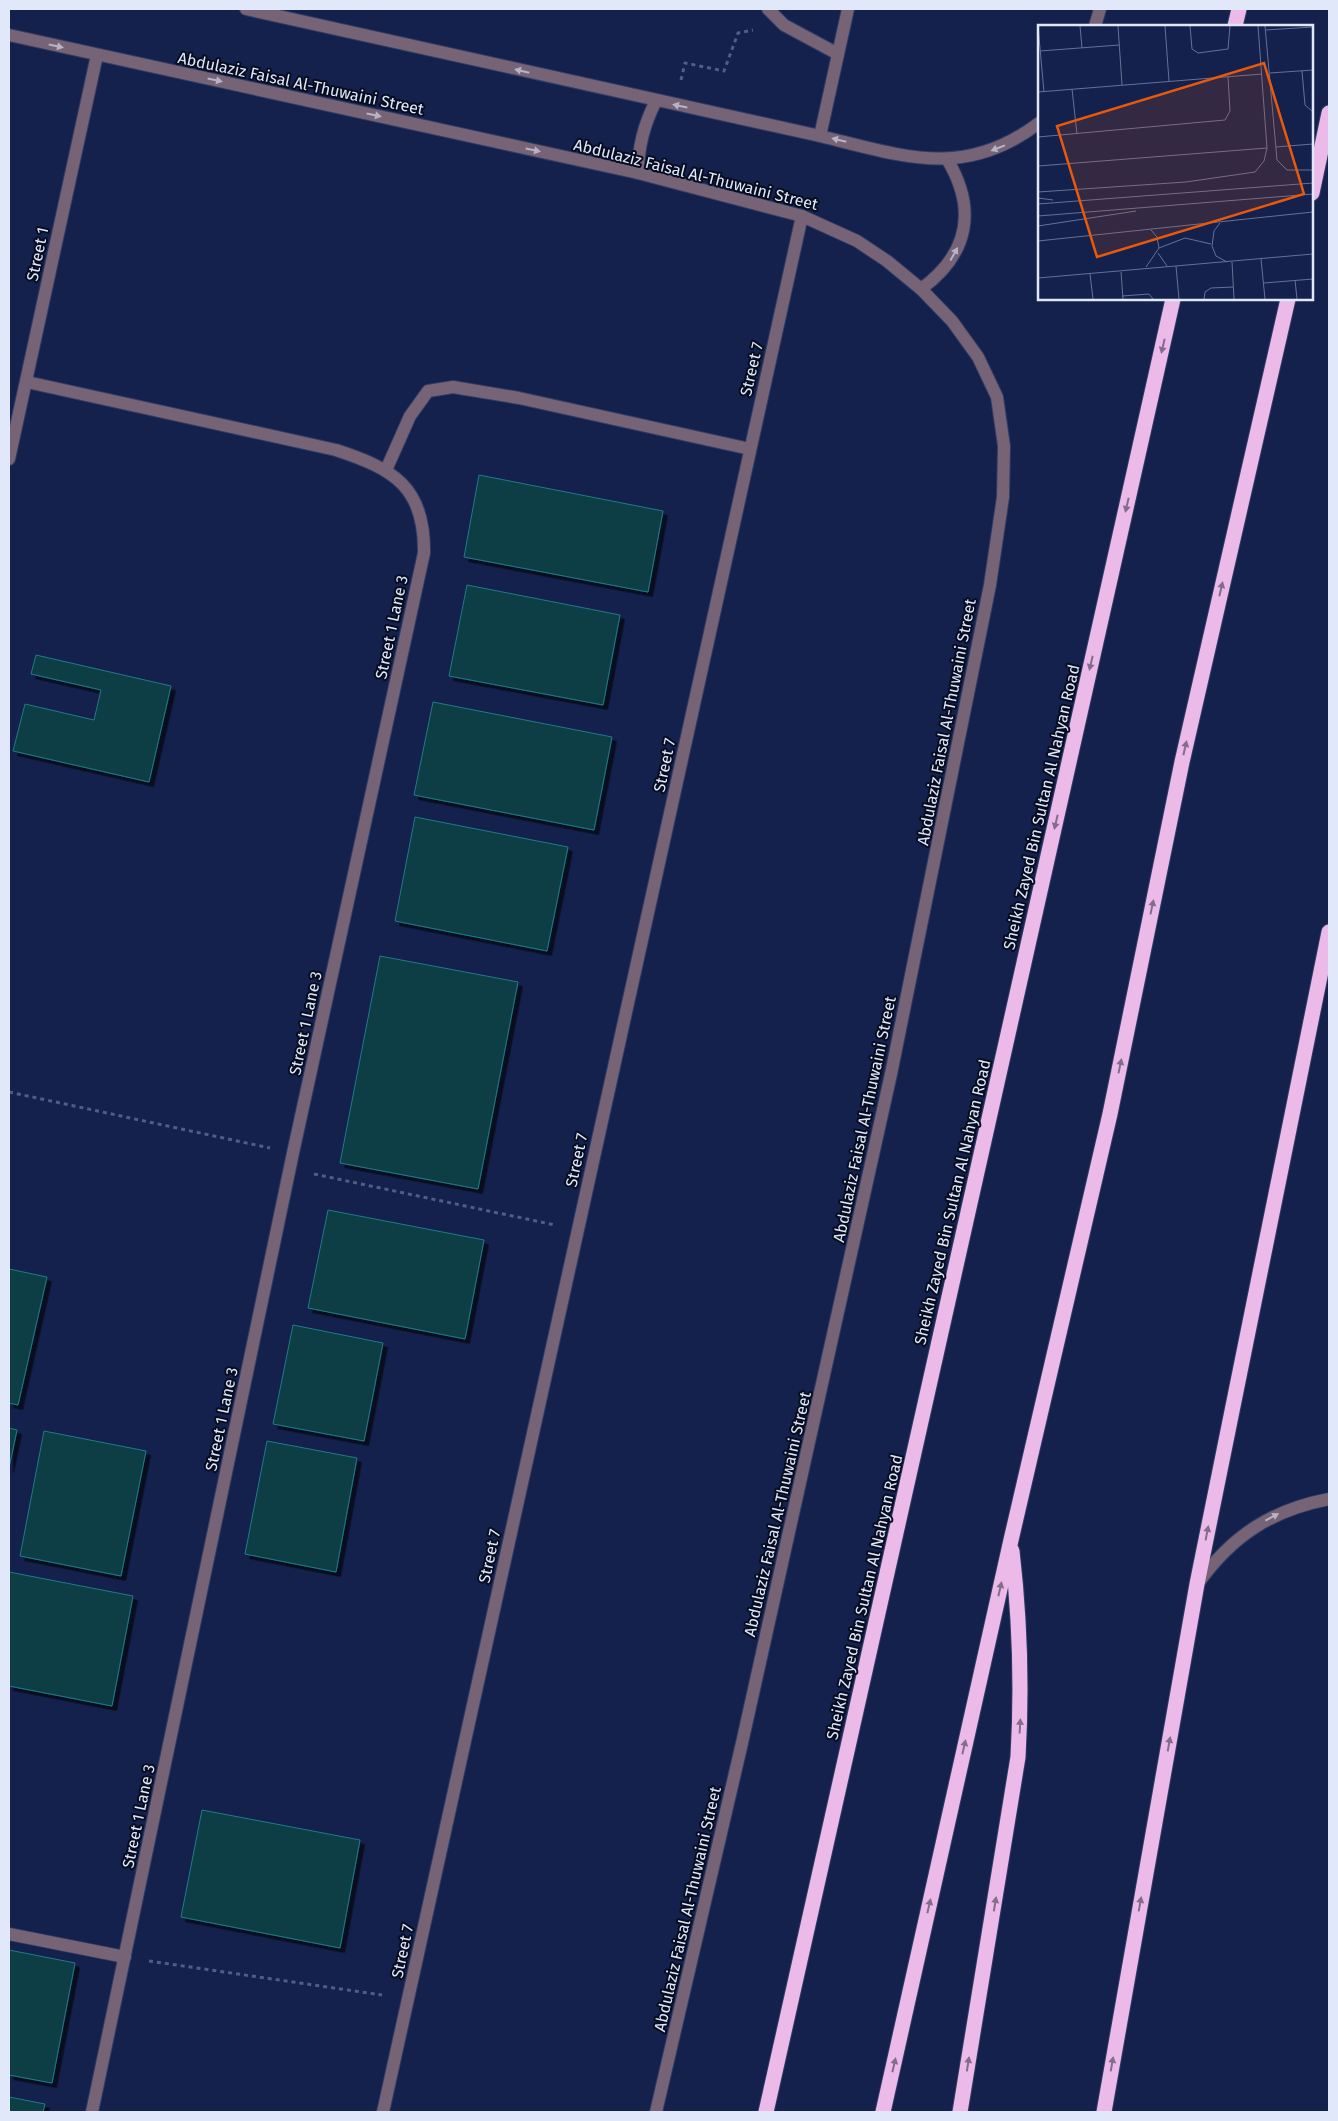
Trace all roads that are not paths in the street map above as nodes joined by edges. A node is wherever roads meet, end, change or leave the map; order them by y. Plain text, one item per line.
1 (246, 9) edge
2 (768, 9) edge
3 (848, 9) edge
4 (1100, 9) edge
5 (1239, 9) edge
6 (1095, 25) edge
7 (1235, 25) edge
8 (9, 35) edge
9 (838, 54) junction
10 (97, 55) junction
11 (656, 101) junction
12 (1329, 113) edge
13 (1038, 123) edge
14 (820, 136) junction
15 (947, 159) junction
16 (638, 173) junction
17 (1313, 188) edge
18 (802, 216) junction
19 (921, 289) junction
20 (1174, 300) edge
21 (1288, 300) edge
22 (27, 382) junction
23 (750, 449) junction
24 (9, 459) edge
25 (386, 470) junction
26 (1329, 932) edge
27 (1329, 1499) edge
28 (1011, 1540) junction
29 (1197, 1584) junction
30 (9, 1934) edge
31 (125, 1957) junction
32 (92, 2112) edge
33 (383, 2112) edge
34 (656, 2112) edge
35 (766, 2112) edge
36 (883, 2112) edge
37 (960, 2112) edge
38 (1104, 2112) edge

11 -> 1 street
2 - 9 street
3 - 9 street
4 - 6 street
5 - 7 highway
8 -> 10 street, Abdulaziz Faisal Al-Thuwaini Street
9 - 14 street
10 -> 16 street, Abdulaziz Faisal Al-Thuwaini Street
10 - 22 street, Street 1
14 -> 11 street
11 - 16 street
12 - 17 highway
13 -> 15 street
15 -> 14 street
19 -> 15 street
16 - 18 street, Abdulaziz Faisal Al-Thuwaini Street
18 - 19 street, Abdulaziz Faisal Al-Thuwaini Street
18 - 23 street, Street 7
19 - 34 street, Abdulaziz Faisal Al-Thuwaini Street
20 -> 35 highway, Sheikh Zayed Bin Sultan Al Nahyan Road
28 -> 21 highway
22 - 24 street, Street 1
22 - 25 street, Street 1 Lane 3
23 - 25 street
23 - 33 street, Street 7
25 - 31 street, Street 1 Lane 3
29 -> 26 highway
29 -> 27 street
36 -> 28 highway
37 -> 28 highway
38 -> 29 highway
30 - 31 street
31 - 32 street, Street 1 Lane 3

